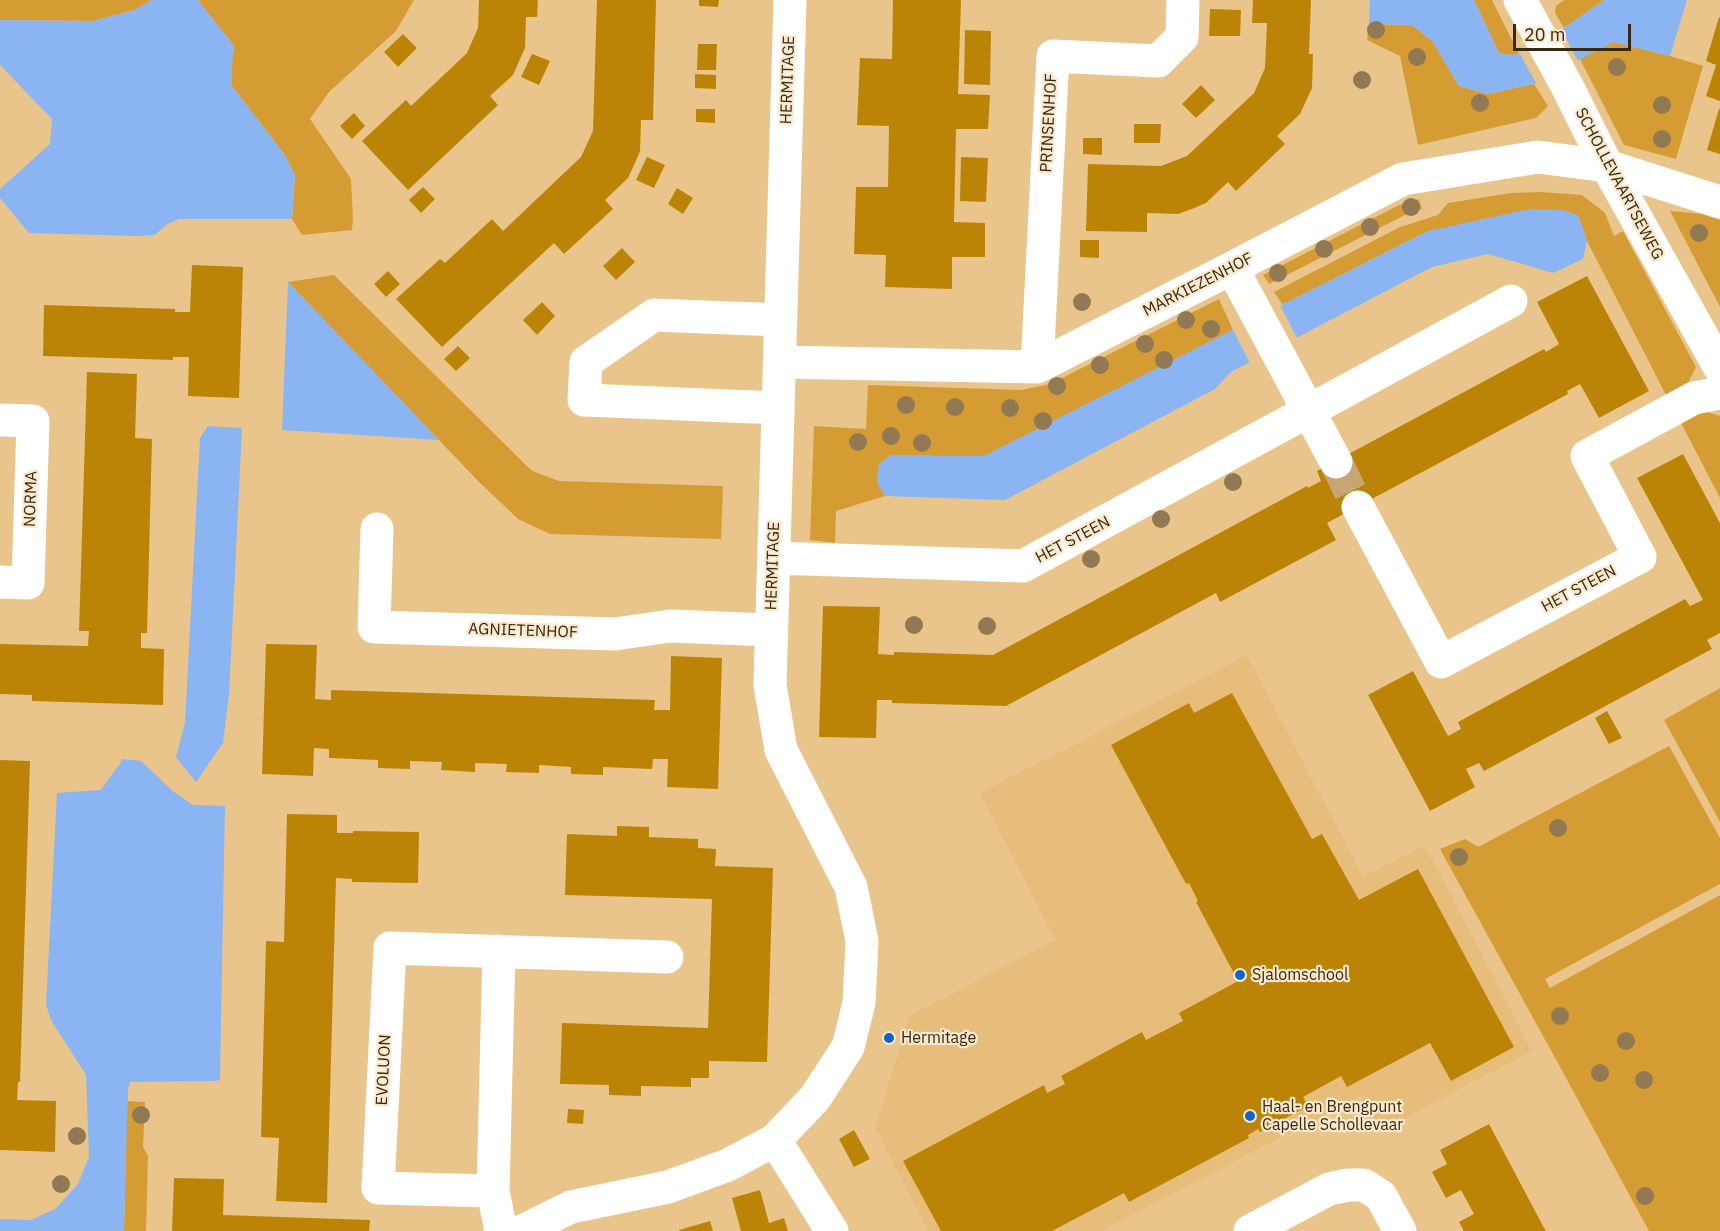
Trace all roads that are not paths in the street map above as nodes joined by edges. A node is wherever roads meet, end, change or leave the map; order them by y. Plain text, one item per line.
1 (790, 0) edge
2 (1183, 0) edge
3 (1520, 0) edge
4 (1607, 166) junction
5 (1720, 202) edge
6 (1232, 268) junction
7 (1511, 301) dead end
8 (780, 320) junction
9 (780, 362) junction
10 (1037, 367) junction
11 (1720, 368) edge
12 (1720, 393) edge
13 (778, 408) junction
14 (1310, 411) junction
15 (0, 420) edge
16 (1336, 462) tunnel mouth
17 (1358, 507) tunnel mouth
18 (377, 529) dead end
19 (774, 558) junction
20 (0, 582) edge
21 (770, 630) junction
22 (499, 951) junction
23 (667, 957) dead end
24 (775, 1140) junction
25 (493, 1191) junction
26 (501, 1231) edge
27 (522, 1231) edge
28 (832, 1231) edge
29 (1250, 1231) edge
30 (1400, 1231) edge

1 - 8 street, HERMITAGE
2 - 10 street, PRINSENHOF
3 - 4 street, SCHOLLEVAARTSEWEG
4 - 5 street, MARKIEZENHOF
4 - 6 street, MARKIEZENHOF
4 - 11 street, SCHOLLEVAARTSEWEG
6 - 10 street, MARKIEZENHOF
6 - 14 street
7 - 14 street, HET STEEN
8 - 9 street, HERMITAGE
8 - 13 street
9 - 10 street, MARKIEZENHOF
9 - 13 street, HERMITAGE
12 - 17 street, HET STEEN
13 - 19 street, HERMITAGE
14 - 16 street
14 - 19 street, HET STEEN
15 - 20 street, NORMA
18 - 21 street, AGNIETENHOF
19 - 21 street, HERMITAGE
21 - 24 street, HERMITAGE
22 - 23 street, EVOLUON
22 - 25 street
22 - 25 street, EVOLUON
24 - 27 street, HERMITAGE
24 - 28 street
25 - 26 street
29 - 30 street

